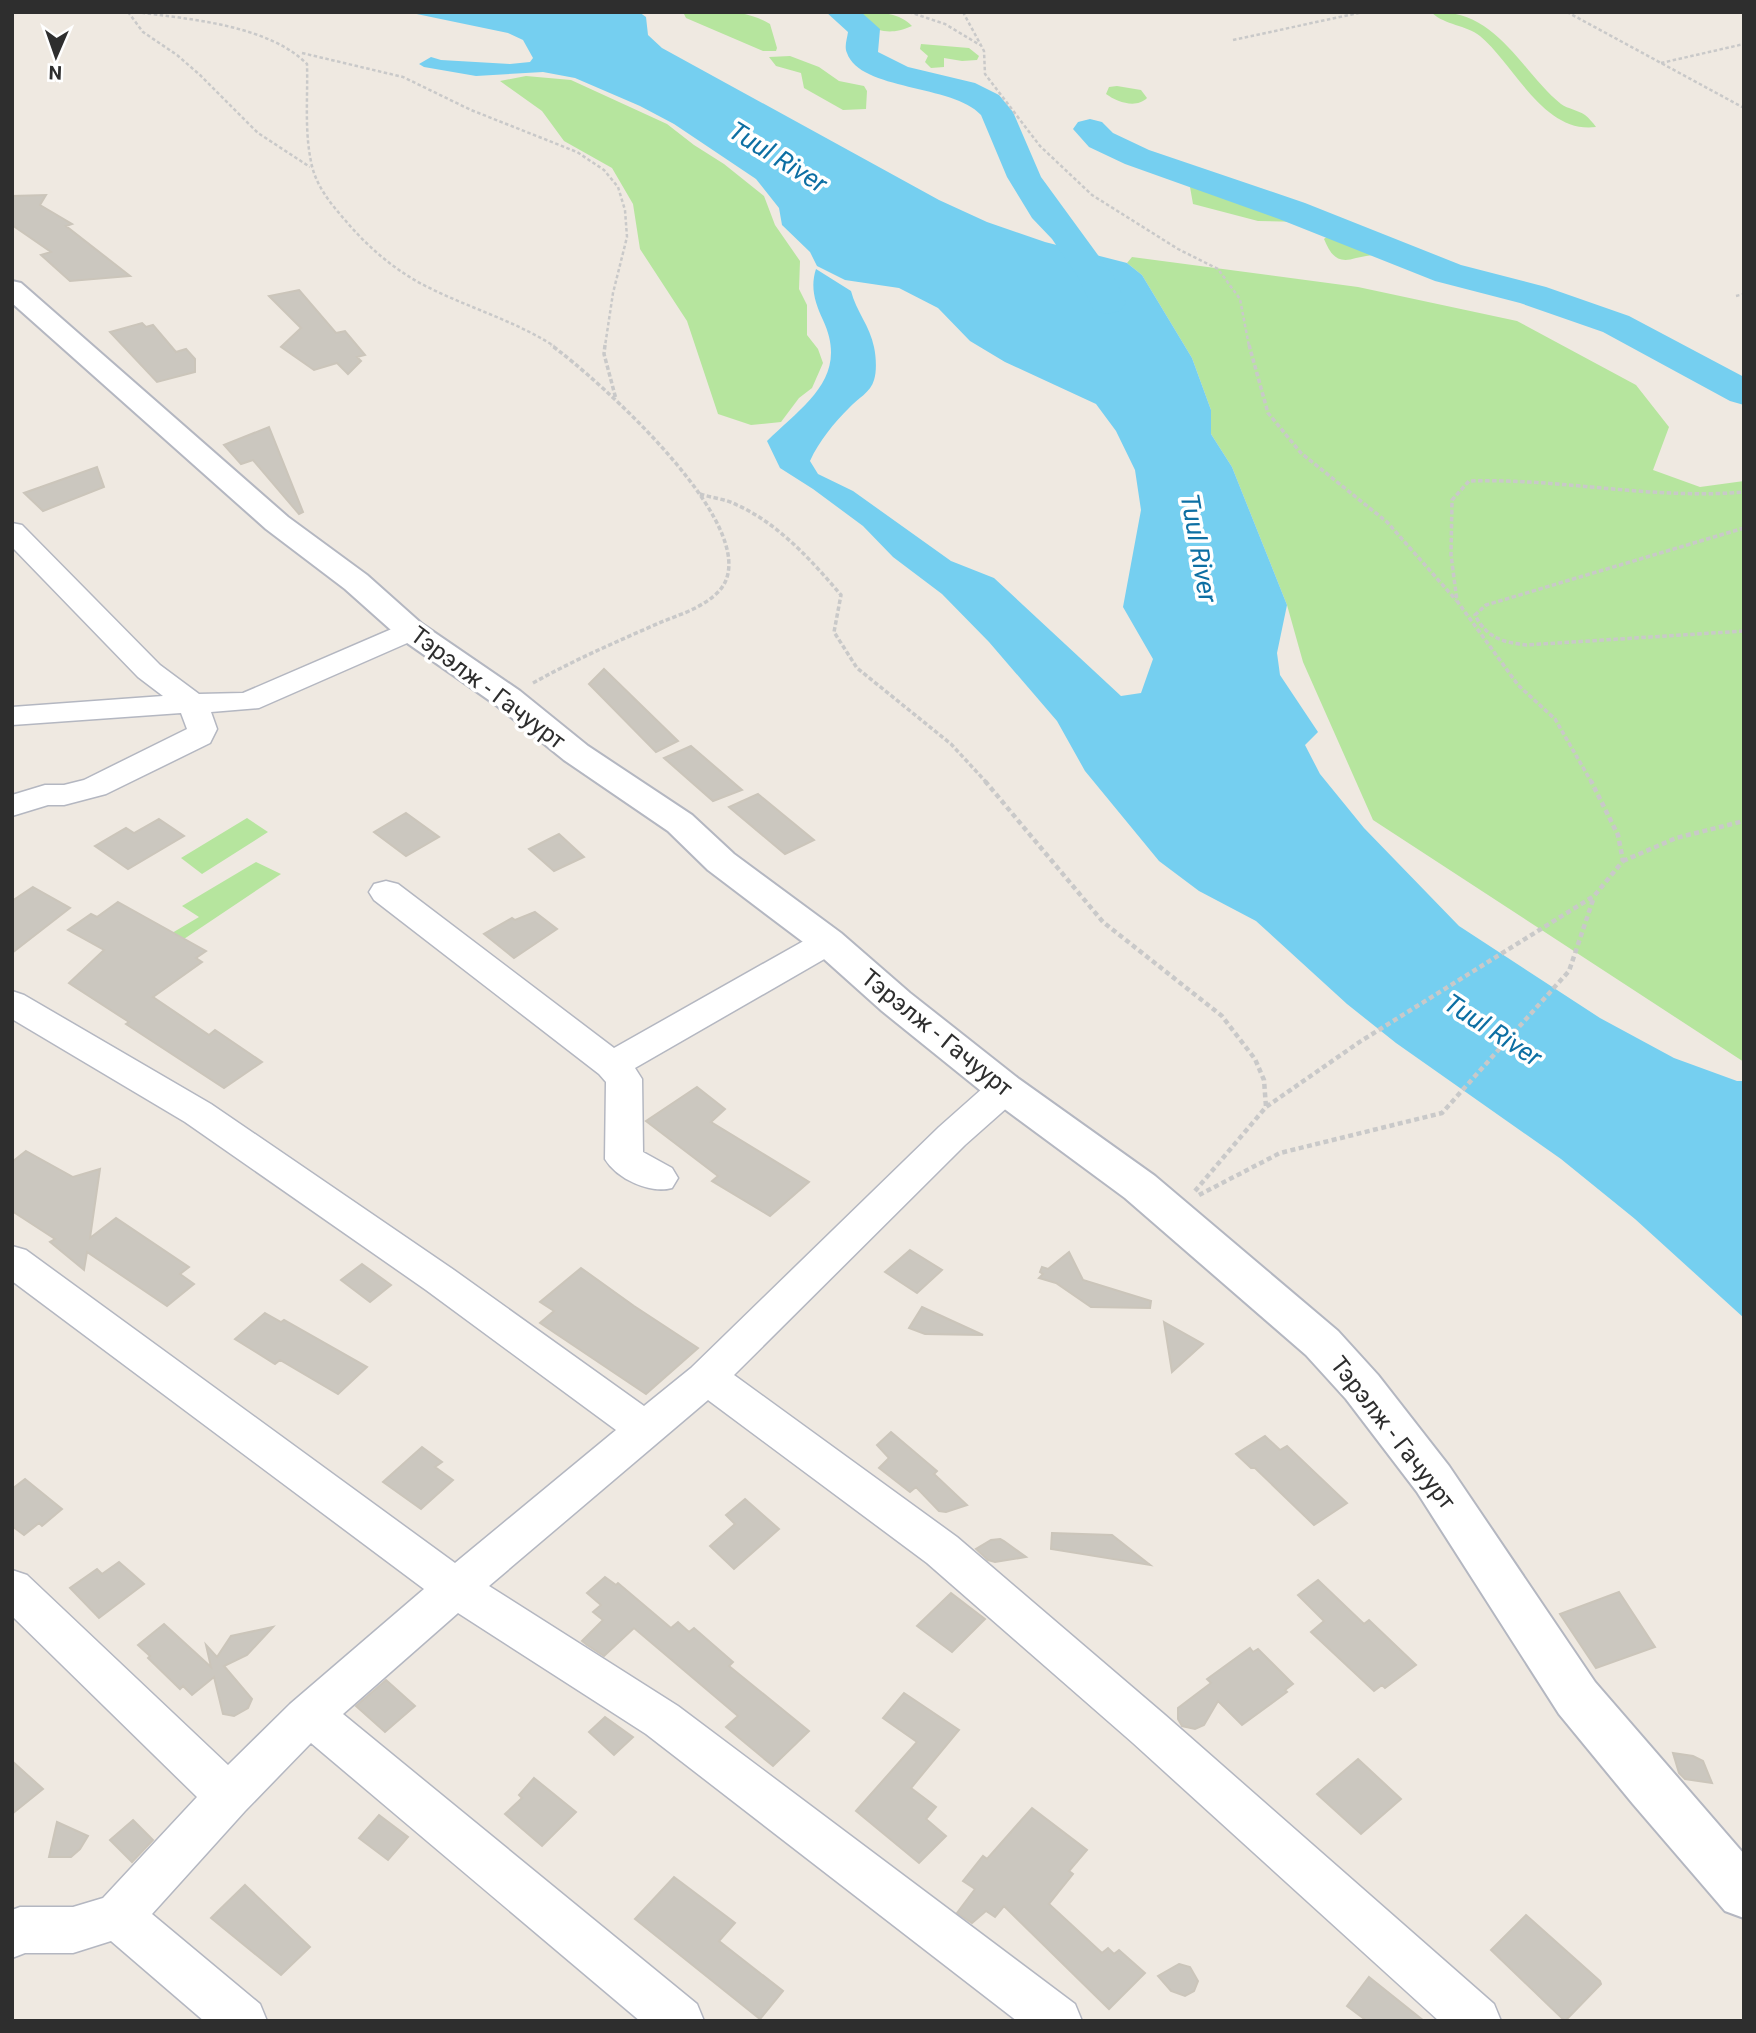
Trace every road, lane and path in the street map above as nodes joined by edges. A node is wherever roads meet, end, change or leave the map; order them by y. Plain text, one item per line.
1 (128, 12) edge
2 (136, 12) edge
3 (909, 12) edge
4 (963, 12) edge
5 (1363, 12) edge
6 (1567, 12) edge
7 (1233, 40) dead end
8 (1744, 44) edge
9 (981, 45) junction
10 (301, 53) junction
11 (1660, 63) junction
12 (1744, 108) edge
13 (310, 167) junction
14 (12, 289) edge
15 (1744, 294) edge
16 (1735, 296) dead end
17 (617, 402) junction
18 (1744, 492) edge
19 (699, 494) junction
20 (1744, 528) edge
21 (12, 531) edge
22 (1457, 601) junction
23 (411, 631) junction
24 (1744, 631) edge
25 (508, 698) junction
26 (192, 703) junction
27 (12, 716) edge
28 (12, 806) edge
29 (1744, 821) edge
30 (1623, 862) junction
31 (386, 892) dead end
32 (1594, 896) junction
33 (828, 942) junction
34 (12, 1003) edge
35 (612, 1065) junction
36 (1005, 1089) junction
37 (1266, 1107) junction
38 (659, 1178) dead end
39 (1184, 1213) junction
40 (12, 1260) edge
41 (705, 1379) junction
42 (645, 1429) junction
43 (12, 1588) edge
44 (456, 1588) junction
45 (306, 1718) junction
46 (228, 1796) junction
47 (1744, 1893) edge
48 (118, 1916) junction
49 (15, 1928) edge
50 (242, 2021) edge
51 (679, 2021) edge
52 (1057, 2021) edge
53 (1476, 2021) edge

1 - 13 path
2 - 10 path
3 - 9 path
4 - 9 path
5 - 7 path
6 - 11 path
8 - 11 path
9 - 22 path
10 - 13 path
10 - 17 path
11 - 12 path
13 - 17 path
14 - 23 main road, Тэрэлж - Гачуурт
15 - 16 path
17 - 19 path
18 - 22 path
19 - 25 path
19 - 37 path
20 - 24 path
21 - 26 street
22 - 30 path
23 - 25 main road, Тэрэлж - Гачуурт
23 - 26 street
25 - 33 main road, Тэрэлж - Гачуурт
26 - 27 street
26 - 28 street
29 - 30 path
30 - 32 path
31 - 35 street
32 - 37 path
32 - 39 path
33 - 35 street
33 - 36 main road, Тэрэлж - Гачуурт
34 - 42 street
35 - 38 street
36 - 39 main road, Тэрэлж - Гачуурт
36 - 41 street
37 - 39 path
39 - 47 main road, Тэрэлж - Гачуурт
40 - 44 street
41 - 42 street
41 - 53 street
42 - 44 street
43 - 46 street
44 - 45 street
44 - 52 street
45 - 46 street
45 - 51 street
46 - 48 street
48 - 49 street
48 - 50 street

